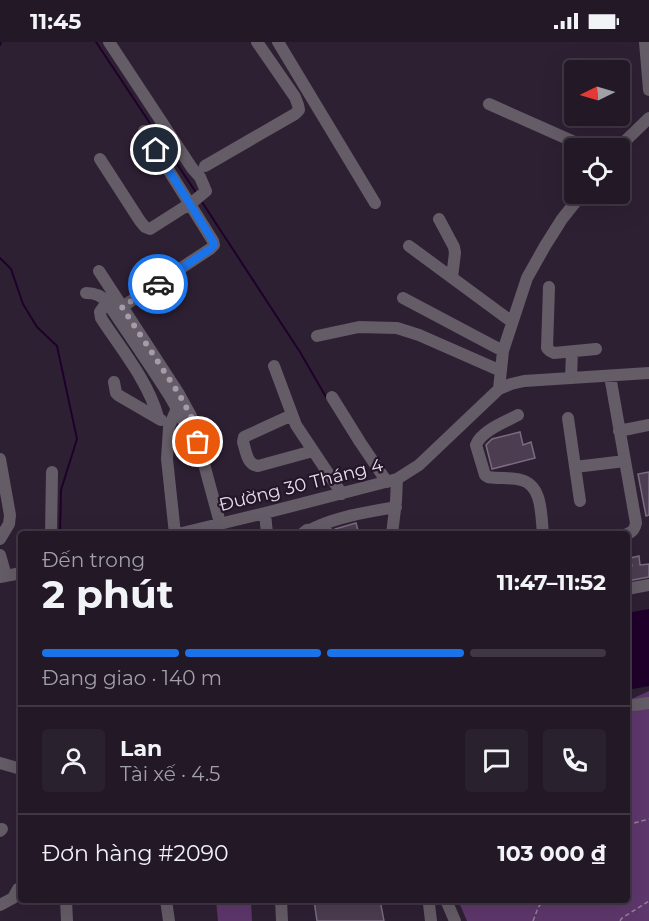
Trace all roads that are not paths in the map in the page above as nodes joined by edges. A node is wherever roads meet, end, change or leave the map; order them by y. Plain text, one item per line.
1 (110, 42) edge
2 (257, 42) edge
3 (278, 42) edge
4 (645, 42) edge
5 (649, 90) edge
6 (489, 104) dead end
7 (649, 118) edge
8 (144, 131) dead end
9 (566, 138) edge
10 (628, 138) edge
11 (100, 159) dead end
12 (204, 166) dead end
13 (196, 200) junction
14 (375, 203) dead end
15 (574, 204) edge
16 (439, 219) dead end
17 (409, 246) dead end
18 (99, 271) dead end
19 (452, 277) junction
20 (549, 287) dead end
21 (86, 293) dead end
22 (403, 298) dead end
23 (107, 302) junction
24 (122, 307) junction
25 (512, 322) junction
26 (317, 336) dead end
27 (596, 349) dead end
28 (503, 351) junction
29 (572, 352) junction
30 (274, 366) dead end
31 (501, 371) junction
32 (649, 373) edge
33 (610, 376) junction
34 (572, 378) junction
35 (114, 382) dead end
36 (500, 390) junction
37 (332, 397) dead end
38 (177, 408) junction
39 (292, 415) junction
40 (518, 416) dead end
41 (158, 417) junction
42 (568, 418) dead end
43 (649, 425) edge
44 (169, 427) junction
45 (619, 431) junction
46 (198, 442) junction
47 (313, 451) junction
48 (0, 459) edge
49 (625, 460) junction
50 (575, 467) junction
51 (52, 472) dead end
52 (392, 480) junction
53 (342, 494) junction
54 (580, 501) dead end
55 (396, 507) junction
56 (265, 513) junction
57 (220, 523) junction
58 (51, 531) edge
59 (177, 531) edge
60 (189, 531) edge
61 (267, 531) edge
62 (308, 531) edge
63 (326, 531) edge
64 (392, 531) edge
65 (543, 531) edge
66 (630, 533) edge
67 (0, 539) edge
68 (0, 555) edge
69 (18, 574) edge
70 (3, 577) edge
71 (649, 585) edge
72 (630, 588) edge
73 (649, 704) edge
74 (634, 705) dead end
75 (0, 763) edge
76 (18, 768) edge
77 (18, 889) edge
78 (66, 903) edge
79 (166, 903) edge
80 (281, 903) edge
81 (447, 903) edge
82 (429, 904) dead end
83 (0, 905) edge
84 (68, 921) edge
85 (169, 921) edge
86 (282, 921) edge
87 (431, 921) edge
88 (455, 921) edge

1 - 13 street
2 - 12 street
3 - 14 street
4 - 5 street
6 - 9 street
7 - 10 street
8 - 13 street
11 - 13 street
13 - 24 street
15 - 25 street
16 - 19 street
17 - 19 street
18 - 24 street
19 - 25 street
20 - 29 street
21 - 23 street
22 - 28 street
23 - 38 street
23 - 41 street
24 - 46 street
25 - 28 street
26 - 31 street
27 - 29 street
28 - 31 street
29 - 34 street
30 - 39 street
31 - 36 street
32 - 33 street, Đường 30 Tháng 4
33 - 34 street, Đường 30 Tháng 4
33 - 45 street
34 - 36 street, Đường 30 Tháng 4
35 - 41 street
36 - 52 street, Đường 30 Tháng 4
37 - 52 street
38 - 44 street
38 - 46 street
39 - 47 street
39 - 47 street
40 - 65 street
41 - 44 street
42 - 50 street
43 - 45 street
44 - 59 street
45 - 49 street
46 - 57 street
47 - 53 street
48 - 67 street
49 - 50 street
49 - 66 street
50 - 54 street
51 - 58 street
52 - 53 street, Đường 30 Tháng 4
52 - 55 street
53 - 56 street, Đường 30 Tháng 4
55 - 62 street
55 - 64 street
56 - 57 street, Đường 30 Tháng 4
56 - 61 street
57 - 60 street, Đường 30 Tháng 4
62 - 63 street
68 - 70 street
69 - 70 street
71 - 72 street
73 - 74 street
75 - 76 street
77 - 83 street
78 - 84 street
79 - 85 street
80 - 86 street
81 - 88 street
82 - 87 street

